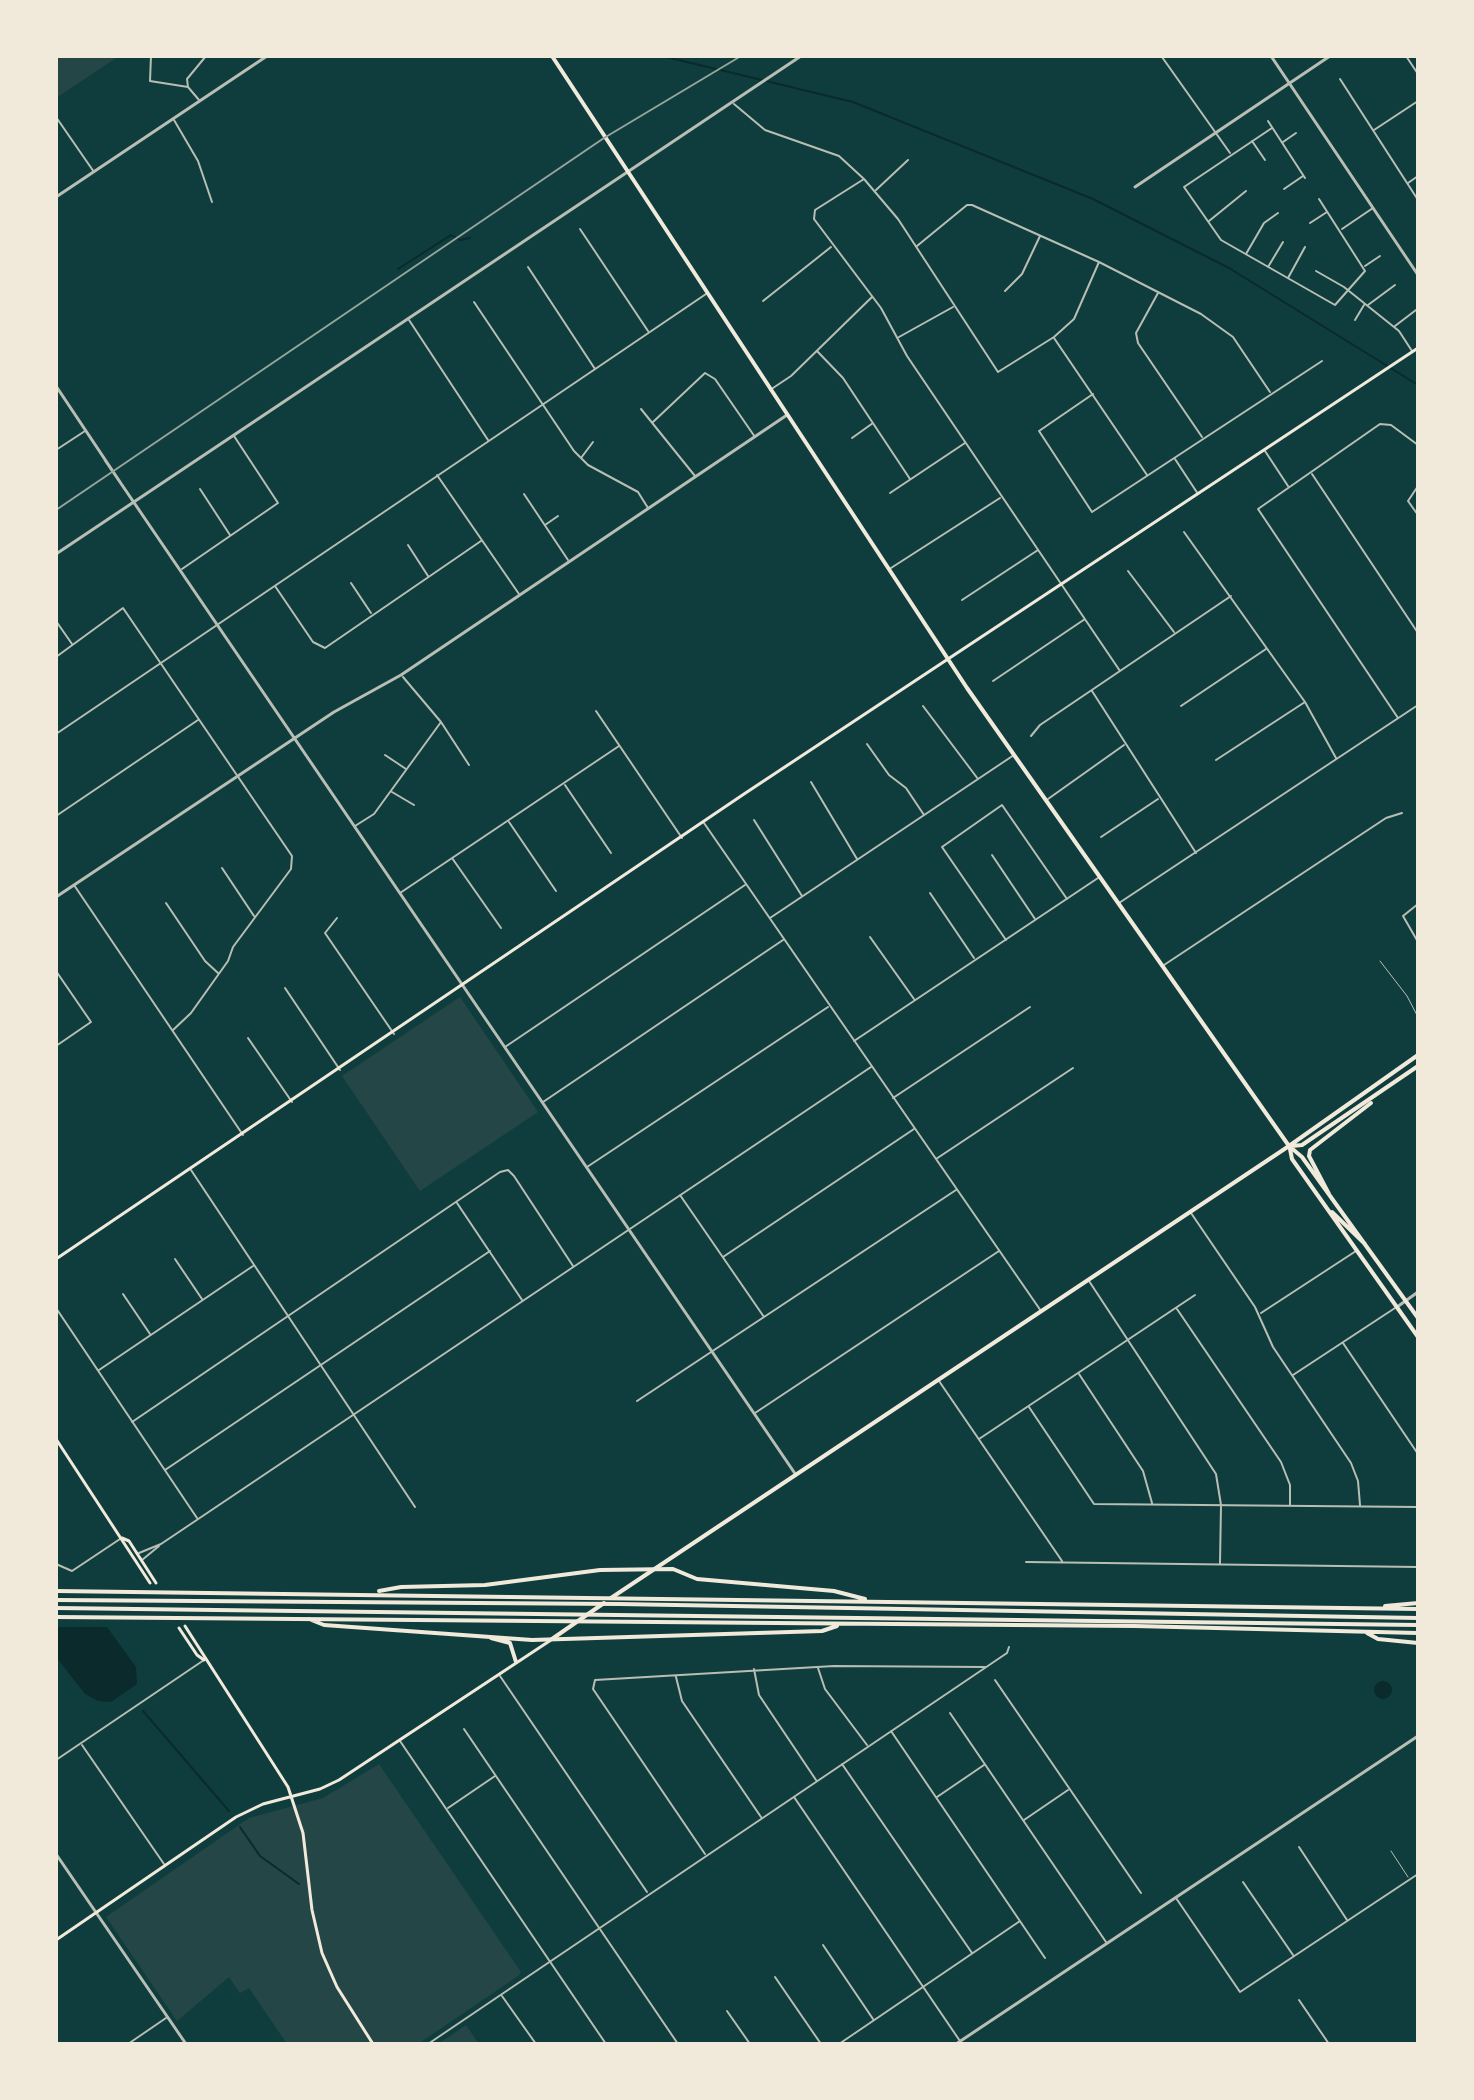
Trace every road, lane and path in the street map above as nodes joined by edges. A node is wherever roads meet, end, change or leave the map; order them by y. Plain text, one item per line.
1 (151, 56) edge
2 (206, 56) edge
3 (267, 56) edge
4 (552, 56) edge
5 (801, 56) edge
6 (1271, 56) edge
7 (1330, 56) edge
8 (1406, 56) edge
9 (1162, 57) edge
10 (1418, 74) edge
11 (1340, 79) dead end
12 (1289, 83) junction
13 (188, 87) junction
14 (200, 101) junction
15 (1418, 101) edge
16 (733, 102) junction
17 (56, 117) edge
18 (174, 119) junction
19 (1268, 121) dead end
20 (1272, 128) junction
21 (1373, 130) junction
22 (1216, 132) junction
23 (1296, 133) dead end
24 (1252, 141) junction
25 (1282, 143) junction
26 (1231, 155) junction
27 (908, 160) dead end
28 (1265, 160) dead end
29 (94, 173) junction
30 (626, 173) junction
31 (1418, 176) edge
32 (864, 179) junction
33 (1407, 183) junction
34 (1135, 187) dead end
35 (1284, 189) dead end
36 (875, 191) junction
37 (1246, 191) dead end
38 (56, 197) edge
39 (1319, 199) dead end
40 (1418, 200) edge
41 (212, 202) dead end
42 (1374, 208) junction
43 (1328, 211) junction
44 (1278, 213) dead end
45 (1208, 222) junction
46 (1310, 223) dead end
47 (580, 229) dead end
48 (1341, 230) junction
49 (1040, 235) junction
50 (1283, 242) dead end
51 (833, 246) junction
52 (916, 247) junction
53 (1305, 247) dead end
54 (1246, 255) junction
55 (1380, 256) dead end
56 (1099, 262) junction
57 (1364, 266) junction
58 (528, 267) dead end
59 (1267, 268) junction
60 (1316, 271) dead end
61 (1418, 275) edge
62 (1287, 279) junction
63 (1395, 285) dead end
64 (1005, 291) dead end
65 (1348, 291) junction
66 (1159, 292) junction
67 (706, 294) junction
68 (873, 296) junction
69 (763, 301) dead end
70 (474, 302) dead end
71 (955, 305) junction
72 (1366, 305) junction
73 (1416, 310) dead end
74 (409, 320) junction
75 (1355, 320) dead end
76 (1394, 327) junction
77 (649, 333) junction
78 (898, 337) junction
79 (1054, 337) junction
80 (1418, 348) edge
81 (817, 351) junction
82 (1412, 352) junction
83 (1322, 361) dead end
84 (596, 370) junction
85 (56, 386) edge
86 (770, 390) junction
87 (1093, 394) junction
88 (1272, 394) junction
89 (542, 405) junction
90 (641, 409) dead end
91 (787, 415) junction
92 (653, 422) junction
93 (873, 423) junction
94 (86, 431) junction
95 (233, 435) junction
96 (755, 437) junction
97 (852, 438) dead end
98 (1204, 439) junction
99 (489, 441) junction
100 (593, 442) dead end
101 (965, 443) junction
102 (1418, 445) edge
103 (56, 450) edge
104 (1264, 451) junction
105 (1174, 458) junction
106 (581, 459) junction
107 (1311, 473) junction
108 (437, 475) junction
109 (695, 476) junction
110 (1147, 476) junction
111 (910, 479) junction
112 (1418, 486) edge
113 (1289, 487) junction
114 (200, 489) dead end
115 (890, 493) dead end
116 (524, 494) dead end
117 (1198, 495) junction
118 (1001, 497) junction
119 (134, 503) junction
120 (648, 508) junction
121 (1418, 515) edge
122 (558, 516) dead end
123 (544, 526) junction
124 (1184, 532) dead end
125 (231, 536) junction
126 (481, 541) junction
127 (408, 545) dead end
128 (1039, 549) junction
129 (56, 554) edge
130 (569, 561) junction
131 (182, 569) junction
132 (887, 570) junction
133 (1128, 571) dead end
134 (429, 577) junction
135 (351, 583) dead end
136 (1063, 584) junction
137 (274, 585) junction
138 (519, 595) junction
139 (1232, 595) junction
140 (962, 600) dead end
141 (372, 614) junction
142 (1085, 619) junction
143 (56, 621) edge
144 (218, 623) junction
145 (1174, 633) junction
146 (1418, 633) edge
147 (73, 645) junction
148 (1268, 648) junction
149 (56, 657) edge
150 (948, 661) junction
151 (161, 664) junction
152 (1120, 671) junction
153 (401, 675) junction
154 (993, 681) dead end
155 (1091, 690) junction
156 (1305, 702) junction
157 (1418, 705) edge
158 (923, 706) dead end
159 (1181, 706) dead end
160 (596, 711) dead end
161 (1398, 718) junction
162 (199, 720) junction
163 (441, 722) junction
164 (56, 734) edge
165 (1031, 736) dead end
166 (295, 738) junction
167 (867, 744) dead end
168 (1125, 745) junction
169 (619, 746) junction
170 (385, 755) dead end
171 (1014, 755) junction
172 (1337, 759) junction
173 (1216, 760) dead end
174 (469, 765) dead end
175 (407, 770) junction
176 (237, 777) junction
177 (979, 780) junction
178 (811, 782) dead end
179 (563, 783) junction
180 (392, 792) junction
181 (1159, 799) junction
182 (1046, 801) junction
183 (414, 805) dead end
184 (1402, 813) dead end
185 (56, 816) edge
186 (925, 816) junction
187 (508, 820) junction
188 (754, 820) dead end
189 (704, 823) junction
190 (354, 827) junction
191 (1101, 837) dead end
192 (682, 838) junction
193 (611, 853) dead end
194 (1196, 853) junction
195 (992, 855) dead end
196 (452, 858) junction
197 (857, 860) junction
198 (222, 868) dead end
199 (1100, 876) junction
200 (746, 884) junction
201 (74, 885) junction
202 (556, 891) dead end
203 (930, 893) dead end
204 (399, 894) junction
205 (56, 897) edge
206 (803, 897) junction
207 (1067, 899) junction
208 (166, 903) dead end
209 (1119, 903) junction
210 (1418, 904) edge
211 (255, 917) junction
212 (337, 918) dead end
213 (769, 919) junction
214 (1036, 920) junction
215 (501, 928) dead end
216 (870, 937) dead end
217 (784, 939) junction
218 (1006, 940) junction
219 (1418, 942) edge
220 (975, 960) junction
221 (1380, 961) dead end
222 (1163, 966) junction
223 (219, 973) junction
224 (57, 974) edge
225 (462, 986) junction
226 (285, 988) dead end
227 (915, 1000) junction
228 (828, 1006) junction
229 (1030, 1007) dead end
230 (1418, 1017) edge
231 (173, 1030) junction
232 (394, 1034) junction
233 (248, 1038) dead end
234 (853, 1041) junction
235 (56, 1046) edge
236 (504, 1048) junction
237 (1418, 1055) edge
238 (1418, 1066) edge
239 (871, 1067) junction
240 (1073, 1068) dead end
241 (340, 1070) junction
242 (892, 1098) junction
243 (1375, 1098) junction
244 (292, 1102) junction
245 (542, 1103) junction
246 (914, 1129) junction
247 (243, 1135) junction
248 (1289, 1146) junction
249 (935, 1160) junction
250 (586, 1167) junction
251 (191, 1170) junction
252 (956, 1190) junction
253 (680, 1195) junction
254 (1329, 1196) junction
255 (457, 1203) junction
256 (1191, 1212) junction
257 (1329, 1212) junction
258 (627, 1231) junction
259 (1367, 1245) junction
260 (1000, 1250) junction
261 (1357, 1250) junction
262 (490, 1251) junction
263 (723, 1257) junction
264 (56, 1259) edge
265 (175, 1259) dead end
266 (255, 1265) junction
267 (574, 1267) junction
268 (1088, 1280) junction
269 (1418, 1292) edge
270 (123, 1294) dead end
271 (1195, 1295) dead end
272 (203, 1300) junction
273 (1406, 1300) junction
274 (523, 1301) junction
275 (1397, 1307) junction
276 (56, 1308) edge
277 (1176, 1308) junction
278 (1042, 1312) junction
279 (1260, 1314) junction
280 (289, 1316) junction
281 (765, 1318) junction
282 (1418, 1318) edge
283 (151, 1335) junction
284 (1418, 1337) edge
285 (1128, 1340) junction
286 (1343, 1343) junction
287 (711, 1353) junction
288 (322, 1364) junction
289 (98, 1371) junction
290 (1078, 1374) junction
291 (1292, 1375) junction
292 (939, 1380) junction
293 (637, 1401) dead end
294 (1029, 1407) junction
295 (355, 1413) junction
296 (754, 1414) junction
297 (132, 1422) junction
298 (56, 1439) edge
299 (979, 1439) junction
300 (1418, 1454) edge
301 (165, 1470) junction
302 (796, 1475) junction
303 (1152, 1504) junction
304 (1221, 1505) junction
305 (1290, 1506) junction
306 (415, 1507) dead end
307 (1360, 1507) junction
308 (1418, 1507) edge
309 (197, 1519) junction
310 (122, 1538) junction
311 (161, 1544) junction
312 (137, 1554) junction
313 (141, 1561) junction
314 (1026, 1562) dead end
315 (1062, 1562) junction
316 (56, 1564) edge
317 (1220, 1565) junction
318 (1418, 1567) edge
319 (655, 1569) junction
320 (150, 1583) dead end
321 (156, 1583) dead end
322 (56, 1591) edge
323 (369, 1593) junction
324 (56, 1600) edge
325 (868, 1601) junction
326 (1418, 1606) edge
327 (56, 1608) edge
328 (56, 1617) edge
329 (307, 1618) junction
330 (1418, 1618) edge
331 (843, 1624) junction
332 (1418, 1625) edge
333 (185, 1626) dead end
334 (179, 1628) dead end
335 (1365, 1632) junction
336 (1418, 1633) edge
337 (484, 1636) junction
338 (551, 1640) junction
339 (1418, 1643) edge
340 (1009, 1647) dead end
341 (204, 1660) junction
342 (516, 1662) junction
343 (986, 1667) junction
344 (818, 1668) junction
345 (754, 1669) junction
346 (498, 1674) junction
347 (676, 1676) junction
348 (995, 1680) dead end
349 (950, 1713) dead end
350 (464, 1729) dead end
351 (891, 1731) junction
352 (1418, 1736) edge
353 (399, 1740) junction
354 (81, 1743) junction
355 (868, 1746) junction
356 (56, 1760) edge
357 (842, 1764) junction
358 (984, 1765) junction
359 (496, 1775) junction
360 (817, 1781) junction
361 (1070, 1788) junction
362 (292, 1796) junction
363 (794, 1796) junction
364 (936, 1798) junction
365 (447, 1808) junction
366 (761, 1818) junction
367 (1023, 1820) junction
368 (1299, 1847) dead end
369 (1391, 1851) dead end
370 (56, 1854) edge
371 (706, 1855) junction
372 (165, 1865) junction
373 (1418, 1874) edge
374 (1410, 1879) junction
375 (1243, 1882) dead end
376 (648, 1893) junction
377 (1141, 1893) dead end
378 (1175, 1897) junction
379 (96, 1913) junction
380 (1020, 1921) junction
381 (1348, 1921) junction
382 (599, 1927) junction
383 (56, 1940) edge
384 (1106, 1942) junction
385 (823, 1945) dead end
386 (972, 1953) junction
387 (1294, 1956) junction
388 (1045, 1958) dead end
389 (550, 1961) junction
390 (775, 1977) dead end
391 (923, 1987) junction
392 (501, 1995) junction
393 (1299, 2000) dead end
394 (727, 2011) dead end
395 (167, 2017) junction
396 (874, 2020) junction
397 (959, 2043) edge
398 (128, 2044) edge
399 (186, 2044) edge
400 (373, 2044) edge
401 (428, 2044) edge
402 (536, 2044) edge
403 (606, 2044) edge
404 (678, 2044) edge
405 (750, 2044) edge
406 (821, 2044) edge
407 (839, 2044) edge
408 (1329, 2044) edge

1 - 13 street
2 - 13 street
3 - 14 street
4 - 30 main road
5 - 16 street
6 - 12 street
7 - 12 street
8 - 10 street
9 - 22 street
11 - 21 street
12 - 22 street
12 - 42 street
13 - 14 street
14 - 18 street
15 - 21 street
16 - 30 street
16 - 32 street
17 - 29 street
18 - 29 street
18 - 41 street
19 - 20 street
20 - 24 street
20 - 25 street
21 - 33 street
22 - 26 street
22 - 34 street
23 - 25 street
24 - 26 street
24 - 28 street
25 - 35 street
26 - 45 street
27 - 36 street
29 - 38 street
30 - 67 main road
30 - 74 street
31 - 33 street
32 - 36 street
32 - 51 street
33 - 40 street
36 - 52 street
37 - 45 street
39 - 43 street
42 - 48 street
42 - 61 street
43 - 46 street
43 - 48 street
44 - 54 street
45 - 54 street
47 - 77 street
48 - 57 street
49 - 52 street
49 - 56 street
49 - 64 street
50 - 59 street
51 - 68 street
51 - 69 street
52 - 71 street
53 - 62 street
54 - 59 street
55 - 57 street
56 - 66 street
56 - 79 street
57 - 65 street
58 - 84 street
59 - 62 street
60 - 65 street
62 - 65 street
63 - 72 street
65 - 72 street
66 - 88 street
66 - 98 street
67 - 77 street
67 - 86 main road
68 - 78 street
68 - 81 street
70 - 89 street
71 - 78 street
71 - 79 street
72 - 75 street
72 - 76 street
73 - 76 street
74 - 95 street
74 - 99 street
76 - 82 street
77 - 84 street
78 - 101 street
79 - 87 street
80 - 82 main road
81 - 86 street
81 - 93 street
82 - 104 main road
83 - 88 street
84 - 89 street
85 - 94 street
86 - 91 main road
87 - 110 street
87 - 110 street
88 - 98 street
89 - 99 street
89 - 106 street
90 - 92 street
91 - 96 street
91 - 132 main road
92 - 96 street
92 - 109 street
93 - 97 street
93 - 111 street
94 - 103 street
94 - 119 street
95 - 119 street
95 - 125 street
96 - 109 street
98 - 105 street
99 - 108 street
100 - 106 street
101 - 111 street
101 - 118 street
102 - 107 street
104 - 113 street
104 - 117 main road
105 - 110 street
105 - 117 street
106 - 120 street
107 - 113 street
107 - 146 street
108 - 126 street
108 - 137 street
109 - 120 street
111 - 115 street
112 - 121 street
113 - 161 street
114 - 125 street
116 - 123 street
117 - 136 main road
118 - 128 street
118 - 132 street
119 - 129 street
119 - 131 street
120 - 130 street
122 - 123 street
123 - 130 street
124 - 139 street
125 - 131 street
126 - 134 street
126 - 138 street
127 - 134 street
128 - 136 street
128 - 140 street
130 - 138 street
131 - 144 street
132 - 150 main road
133 - 145 street
134 - 141 street
135 - 141 street
136 - 142 street
136 - 150 main road
137 - 141 street
137 - 144 street
138 - 153 street
139 - 145 street
139 - 148 street
142 - 152 street
142 - 154 street
143 - 147 street
144 - 151 street
144 - 166 street
145 - 152 street
147 - 149 street
147 - 151 street
148 - 156 street
148 - 159 street
150 - 171 main road
150 - 189 main road
151 - 162 street
151 - 164 street
152 - 155 street
153 - 163 street
153 - 166 street
155 - 165 street
155 - 168 street
156 - 172 street
156 - 173 street
157 - 161 street
158 - 177 street
160 - 169 street
161 - 172 street
162 - 176 street
162 - 185 street
163 - 174 street
163 - 175 street
166 - 176 street
166 - 190 street
167 - 186 street
168 - 181 street
168 - 182 street
169 - 179 street
169 - 192 street
170 - 175 street
171 - 177 street
171 - 182 main road
172 - 194 street
175 - 180 street
176 - 201 street
176 - 211 street
177 - 186 street
178 - 197 street
179 - 187 street
179 - 193 street
180 - 183 street
180 - 190 street
181 - 191 street
181 - 194 street
182 - 199 main road
184 - 222 street
186 - 197 street
187 - 196 street
187 - 202 street
188 - 206 street
189 - 192 main road
189 - 200 street
190 - 204 street
192 - 225 main road
194 - 209 street
195 - 214 street
196 - 204 street
196 - 215 street
197 - 206 street
198 - 211 street
199 - 207 street
199 - 209 main road
200 - 213 street
200 - 236 street
201 - 205 street
201 - 231 street
203 - 220 street
204 - 225 street
206 - 213 street
207 - 214 street
207 - 218 street
208 - 223 street
209 - 222 main road
210 - 219 street
211 - 223 street
212 - 232 street
213 - 217 street
214 - 218 street
216 - 227 street
217 - 228 street
217 - 245 street
218 - 220 street
220 - 227 street
221 - 230 lane
222 - 248 main road
223 - 231 street
224 - 235 street
225 - 232 main road
225 - 236 street
226 - 241 street
227 - 234 street
228 - 234 street
228 - 250 street
229 - 242 street
231 - 247 street
232 - 241 main road
233 - 244 street
234 - 239 street
236 - 245 street
237 - 248 main road
238 - 243 main road
239 - 242 street
239 - 253 street
240 - 249 street
241 - 244 main road
242 - 246 street
243 - 248 main road
243 - 254 main road
244 - 247 main road
245 - 250 street
246 - 249 street
246 - 263 street
247 - 251 main road
248 - 254 main road
248 - 256 main road
248 - 257 main road
249 - 252 street
250 - 258 street
251 - 264 main road
251 - 266 street
252 - 260 street
252 - 281 street
253 - 258 street
253 - 263 street
254 - 259 main road
255 - 262 street
255 - 267 street
255 - 280 street
256 - 268 main road
256 - 279 street
257 - 259 main road
257 - 261 main road
258 - 267 street
258 - 287 street
259 - 273 main road
260 - 278 street
260 - 296 street
261 - 275 main road
261 - 279 street
262 - 274 street
262 - 288 street
263 - 281 street
265 - 272 street
266 - 272 street
266 - 280 street
267 - 274 street
268 - 278 main road
268 - 285 street
269 - 273 street
270 - 283 street
271 - 277 street
272 - 283 street
273 - 275 street
273 - 282 main road
274 - 295 street
275 - 284 main road
275 - 286 street
276 - 289 street
277 - 285 street
277 - 305 street
278 - 292 main road
279 - 291 street
280 - 288 street
280 - 297 street
281 - 287 street
283 - 289 street
285 - 290 street
285 - 304 street
286 - 291 street
286 - 300 street
287 - 293 street
287 - 296 street
288 - 295 street
288 - 301 street
289 - 297 street
290 - 294 street
290 - 303 street
291 - 307 street
292 - 299 street
292 - 302 main road
294 - 299 street
294 - 303 street
295 - 306 street
295 - 309 street
296 - 302 street
297 - 301 street
298 - 310 main road
299 - 315 street
301 - 309 street
302 - 319 main road
303 - 304 street
304 - 305 street
304 - 317 street
305 - 307 street
307 - 308 street
309 - 311 street
310 - 312 main road
310 - 316 street
310 - 320 main road
311 - 312 street
311 - 313 street
312 - 313 main road
313 - 321 main road
314 - 315 street
315 - 317 street
317 - 318 street
319 - 323 main road
319 - 325 main road
319 - 338 main road
322 - 323 main road
323 - 325 main road
324 - 330 main road
325 - 326 main road
327 - 332 main road
328 - 329 main road
329 - 331 main road
329 - 337 main road
331 - 335 main road
331 - 338 main road
333 - 341 main road
334 - 341 main road
335 - 336 main road
335 - 339 main road
337 - 338 main road
337 - 342 main road
338 - 342 main road
340 - 343 street
341 - 354 street
341 - 362 main road
342 - 346 main road
343 - 344 street
343 - 351 street
344 - 345 street
344 - 355 street
345 - 347 street
345 - 360 street
346 - 353 main road
346 - 376 street
347 - 366 street
347 - 371 street
348 - 361 street
349 - 358 street
350 - 359 street
351 - 355 street
351 - 364 street
352 - 378 street
353 - 362 main road
353 - 365 street
354 - 356 street
354 - 372 street
355 - 357 street
357 - 360 street
357 - 386 street
358 - 364 street
358 - 367 street
359 - 365 street
359 - 382 street
360 - 363 street
361 - 367 street
361 - 377 street
362 - 372 main road
362 - 400 main road
363 - 366 street
363 - 391 street
364 - 380 street
365 - 389 street
366 - 371 street
367 - 384 street
368 - 381 street
369 - 374 lane
370 - 379 street
371 - 376 street
372 - 379 main road
373 - 374 street
374 - 381 street
375 - 387 street
376 - 382 street
378 - 384 street
378 - 387 street
379 - 383 main road
379 - 395 street
380 - 386 street
380 - 388 street
381 - 387 street
382 - 389 street
382 - 404 street
384 - 397 street
385 - 396 street
386 - 391 street
389 - 392 street
389 - 403 street
390 - 406 street
391 - 396 street
391 - 397 street
392 - 401 street
392 - 402 street
393 - 408 street
394 - 405 street
395 - 398 street
395 - 399 street
396 - 407 street

